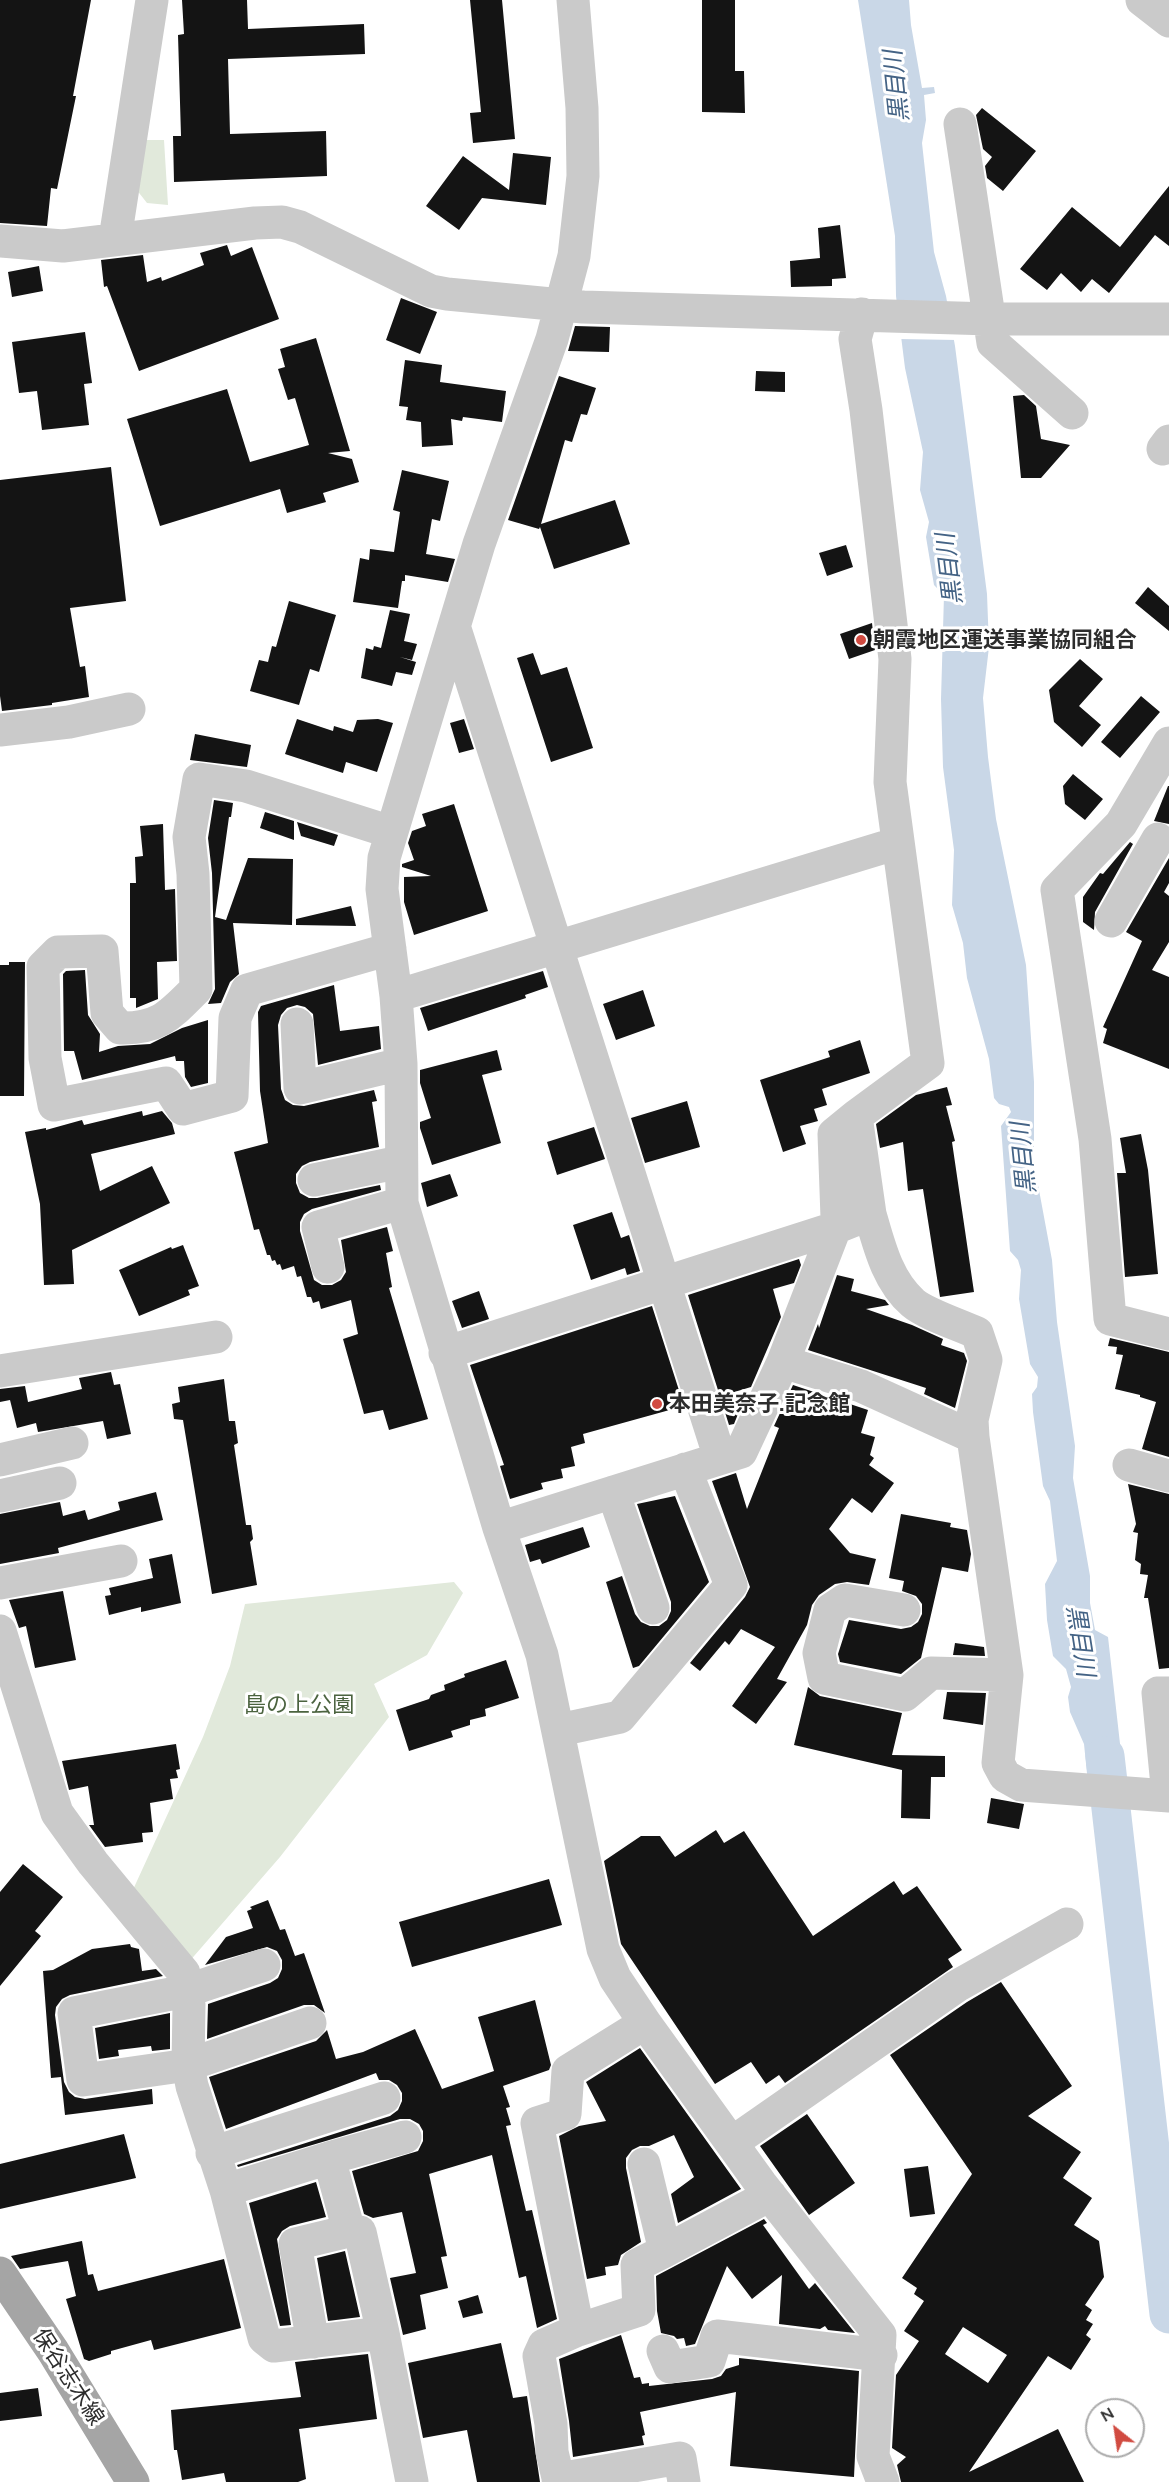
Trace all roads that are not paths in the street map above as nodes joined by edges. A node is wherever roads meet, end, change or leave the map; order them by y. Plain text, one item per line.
1 (152, 0) edge
2 (573, 0) edge
3 (1142, 0) edge
4 (1169, 21) edge
5 (960, 124) dead end
6 (115, 239) junction
7 (0, 242) edge
8 (561, 306) junction
9 (862, 314) junction
10 (985, 319) junction
11 (1169, 319) edge
12 (1071, 413) dead end
13 (455, 629) junction
14 (129, 709) dead end
15 (0, 730) edge
16 (1169, 743) edge
17 (1121, 824) junction
18 (391, 832) junction
19 (1163, 841) edge
20 (898, 843) junction
21 (1111, 921) dead end
22 (558, 946) junction
23 (390, 949) junction
24 (396, 996) junction
25 (297, 1024) dead end
26 (400, 1064) junction
27 (856, 1116) junction
28 (400, 1162) junction
29 (314, 1180) dead end
30 (402, 1203) junction
31 (870, 1214) junction
32 (835, 1228) junction
33 (327, 1267) dead end
34 (665, 1283) junction
35 (1169, 1334) edge
36 (216, 1337) dead end
37 (446, 1353) junction
38 (783, 1362) junction
39 (0, 1371) edge
40 (973, 1437) junction
41 (72, 1443) dead end
42 (720, 1458) junction
43 (0, 1460) edge
44 (1129, 1465) dead end
45 (685, 1469) junction
46 (1169, 1476) edge
47 (60, 1483) dead end
48 (613, 1492) junction
49 (0, 1496) edge
50 (499, 1527) junction
51 (122, 1561) dead end
52 (0, 1583) edge
53 (890, 1599) dead end
54 (652, 1608) dead end
55 (0, 1631) edge
56 (1007, 1675) junction
57 (1169, 1693) edge
58 (559, 1730) junction
59 (1165, 1796) edge
60 (1067, 1924) dead end
61 (264, 1965) dead end
62 (186, 1991) junction
63 (310, 2023) dead end
64 (645, 2024) junction
65 (188, 2065) junction
66 (384, 2098) dead end
67 (405, 2137) dead end
68 (733, 2142) junction
69 (212, 2152) junction
70 (329, 2158) junction
71 (644, 2164) dead end
72 (226, 2190) junction
73 (770, 2195) junction
74 (349, 2231) junction
75 (665, 2250) junction
76 (3, 2282) edge
77 (578, 2330) junction
78 (383, 2333) junction
79 (313, 2342) junction
80 (663, 2350) dead end
81 (880, 2355) junction
82 (558, 2481) edge
83 (134, 2482) edge
84 (412, 2482) edge
85 (684, 2482) edge
86 (883, 2482) edge

1 - 6 street
2 - 8 street
3 - 4 street
5 - 10 street
6 - 7 street
6 - 8 street
8 - 9 street
8 - 13 street
9 - 10 street
9 - 20 street
10 - 11 street
10 - 12 street
13 - 18 street
13 - 22 street
14 - 15 street
16 - 17 street
17 - 19 street
17 - 35 street
18 - 23 street
18 - 23 street
19 - 21 street
20 - 22 street
20 - 27 street
22 - 24 street
22 - 34 street
23 - 24 street
24 - 26 street
25 - 26 street
26 - 28 street
27 - 31 street
27 - 32 street
28 - 29 street
28 - 30 street
30 - 33 street
30 - 37 street
31 - 32 street
31 - 40 street
32 - 34 street
32 - 38 street
34 - 37 street
34 - 42 street
36 - 39 street
37 - 50 street
38 - 40 street
38 - 42 street
40 - 56 street
41 - 43 street
42 - 45 street
44 - 46 street
45 - 48 street
45 - 58 street
47 - 49 street
48 - 50 street
48 - 54 street
50 - 58 street
51 - 52 street
53 - 56 street
55 - 62 street
56 - 59 street
57 - 59 street
58 - 64 street
60 - 68 street
61 - 62 street
62 - 65 street
62 - 65 street
63 - 65 street
64 - 68 street
64 - 77 street
65 - 69 street
66 - 69 street
67 - 70 street
68 - 73 street
69 - 72 street
70 - 72 street
70 - 74 street
71 - 75 street
72 - 79 street
73 - 75 street
73 - 81 street
74 - 78 street
74 - 79 street
75 - 77 street
76 - 83 main road, 保谷志木線
77 - 82 street
78 - 79 street
78 - 84 street
80 - 81 street
81 - 86 street
82 - 85 street

